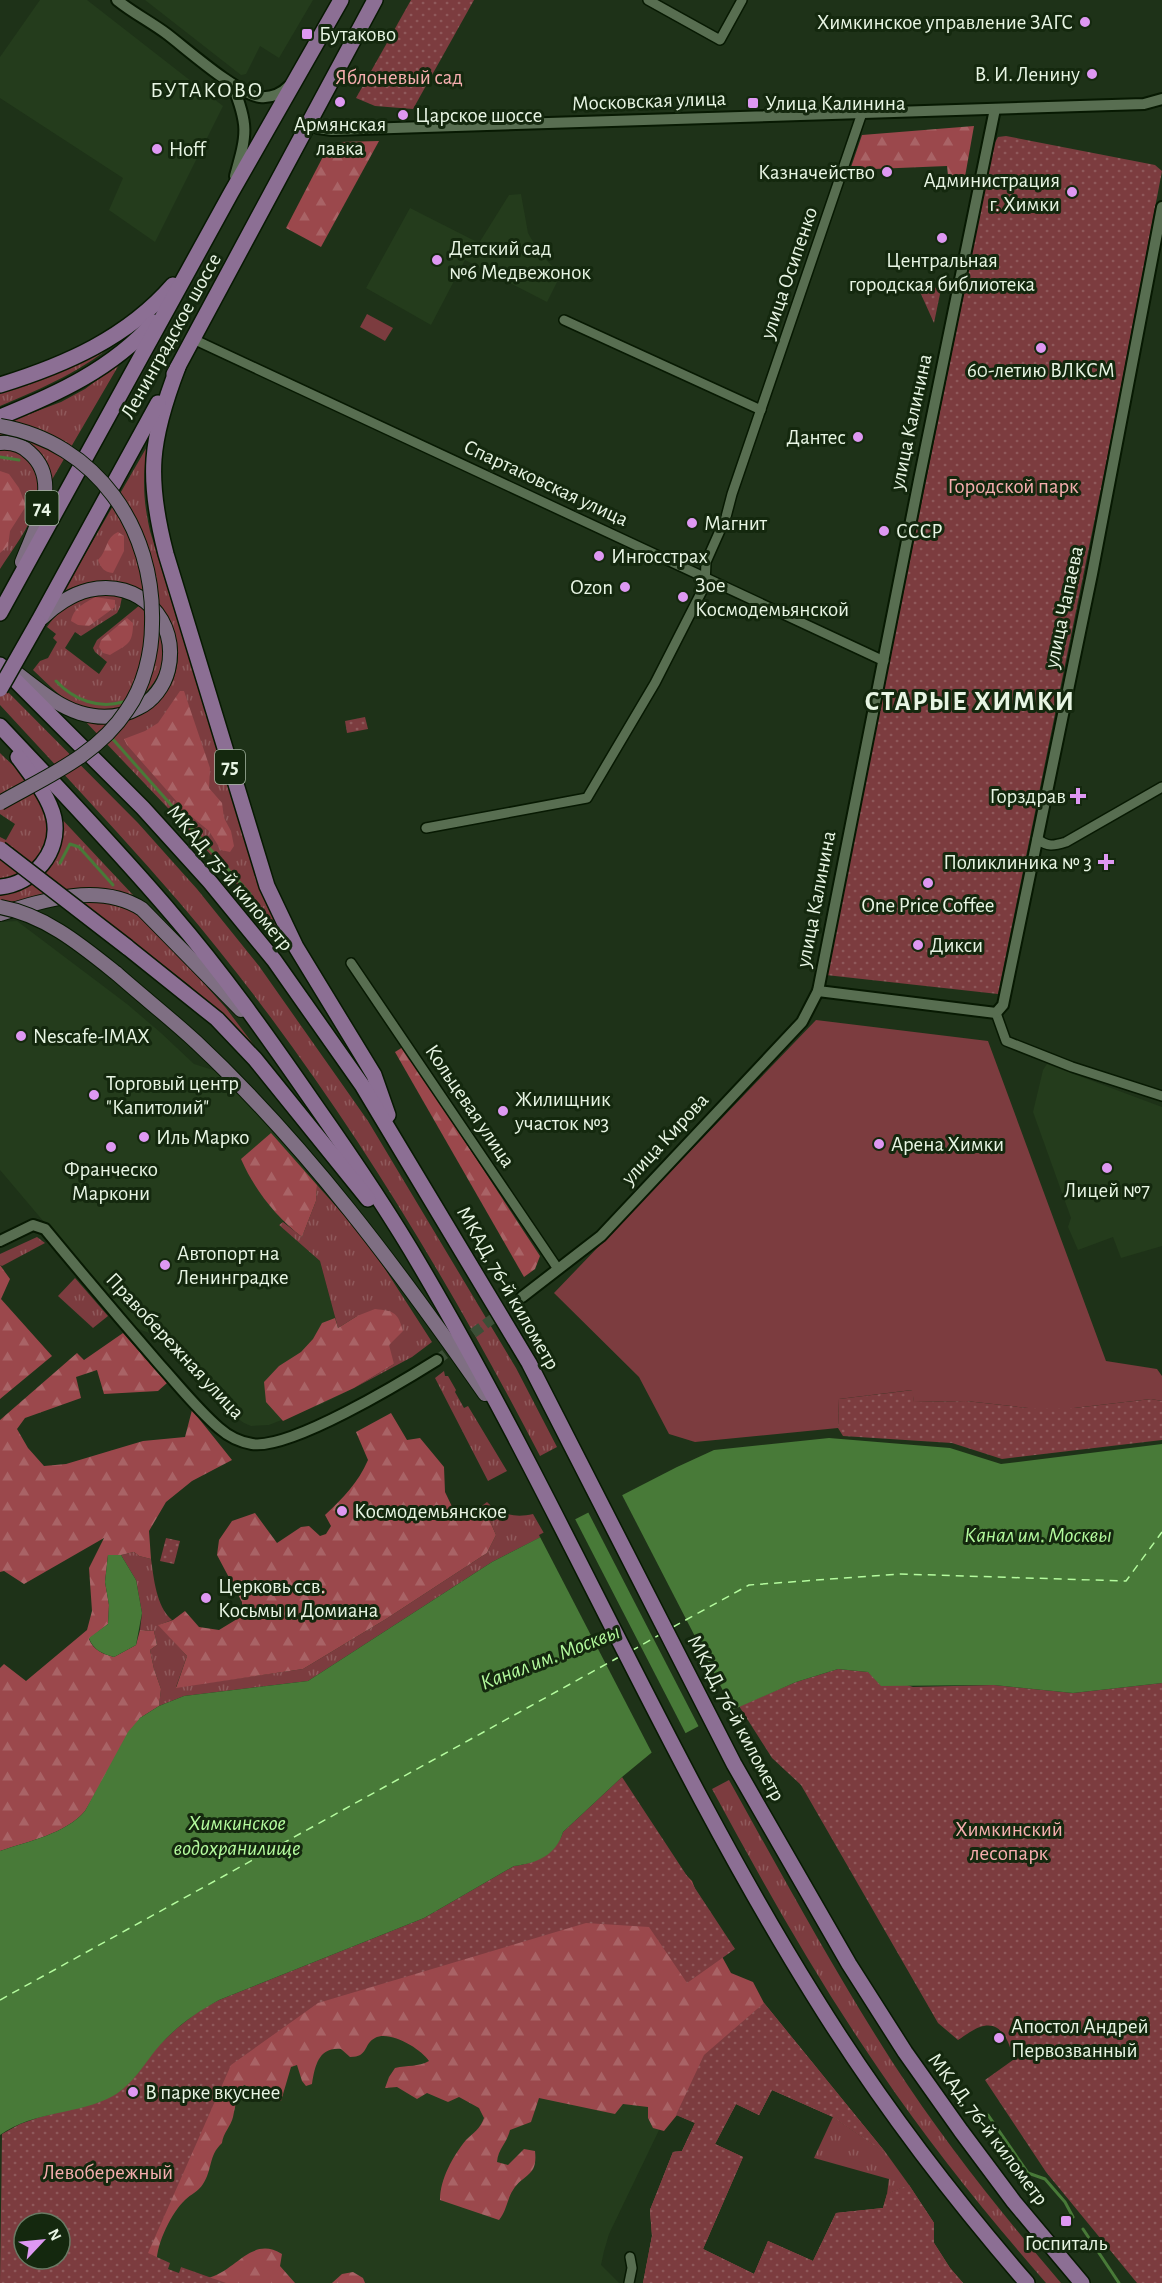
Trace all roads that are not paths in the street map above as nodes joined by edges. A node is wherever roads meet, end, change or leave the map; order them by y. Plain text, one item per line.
1 (117, 0) edge
2 (341, 0) edge
3 (375, 0) edge
4 (648, 0) edge
5 (742, 0) edge
6 (297, 77) junction
7 (232, 84) junction
8 (1162, 99) edge
9 (1000, 109) junction
10 (862, 113) junction
11 (312, 116) junction
12 (231, 193) junction
13 (1162, 207) edge
14 (194, 260) junction
15 (173, 299) junction
16 (564, 320) dead end
17 (192, 339) junction
18 (178, 367) junction
19 (0, 385) edge
20 (761, 410) junction
21 (0, 417) edge
22 (0, 426) edge
23 (0, 442) edge
24 (705, 577) junction
25 (10, 596) junction
26 (0, 613) edge
27 (38, 622) junction
28 (884, 661) junction
29 (0, 663) edge
30 (0, 689) edge
31 (0, 728) edge
32 (1162, 787) edge
33 (0, 803) edge
34 (426, 828) dead end
35 (1037, 839) junction
36 (0, 849) edge
37 (0, 887) edge
38 (0, 907) edge
39 (0, 914) edge
40 (351, 963) dead end
41 (818, 991) junction
42 (996, 1013) junction
43 (271, 1041) junction
44 (1162, 1096) edge
45 (399, 1143) junction
46 (0, 1241) edge
47 (419, 1264) junction
48 (558, 1269) junction
49 (522, 1297) tunnel mouth
50 (437, 1360) tunnel mouth
51 (515, 1436) junction
52 (630, 2257) dead end
53 (629, 2283) edge
54 (1027, 2283) edge
55 (1082, 2283) edge

1 - 7 street
2 - 6 highway, Ленинградское шоссе
3 - 11 highway, Ленинградское шоссе
4 - 5 street
6 - 7 street
6 - 12 highway, Ленинградское шоссе
7 - 12 street
8 - 9 street, Московская улица
9 - 10 street, Московская улица
9 - 28 street, улица Калинина
10 - 11 street, Московская улица
10 - 20 street, улица Осипенко
11 - 17 highway, Ленинградское шоссе
12 - 14 highway, Ленинградское шоссе
13 - 35 street, улица Чапаева
14 - 15 highway, Ленинградское шоссе
14 - 19 highway
15 - 21 highway
15 - 25 highway, Ленинградское шоссе
16 - 20 street
17 - 18 highway, Ленинградское шоссе
17 - 24 street, Спартаковская улица
18 - 27 highway, Ленинградское шоссе
18 - 45 highway, 75
20 - 24 street, улица Осипенко
22 - 33 main road, bridge
23 - 25 main road, 74
24 - 28 street, Спартаковская улица
24 - 34 street, улица Осипенко
25 - 26 highway, Ленинградское шоссе
27 - 29 main road
27 - 30 highway, Ленинградское шоссе, bridge
28 - 41 street, улица Калинина
29 - 45 highway, МКАД, 75-й километр
31 - 37 highway
31 - 43 highway
32 - 35 street
35 - 42 street, улица Чапаева
36 - 47 highway, bridge
38 - 51 main road, bridge
39 - 43 main road
40 - 48 street, Кольцевая улица
41 - 42 street
41 - 48 street, улица Кирова
42 - 44 street
43 - 47 highway
45 - 55 highway, МКАД, 76-й километр
46 - 50 street, Правобережная улица
47 - 51 highway
48 - 49 street, улица Кирова
51 - 54 highway
52 - 53 street

